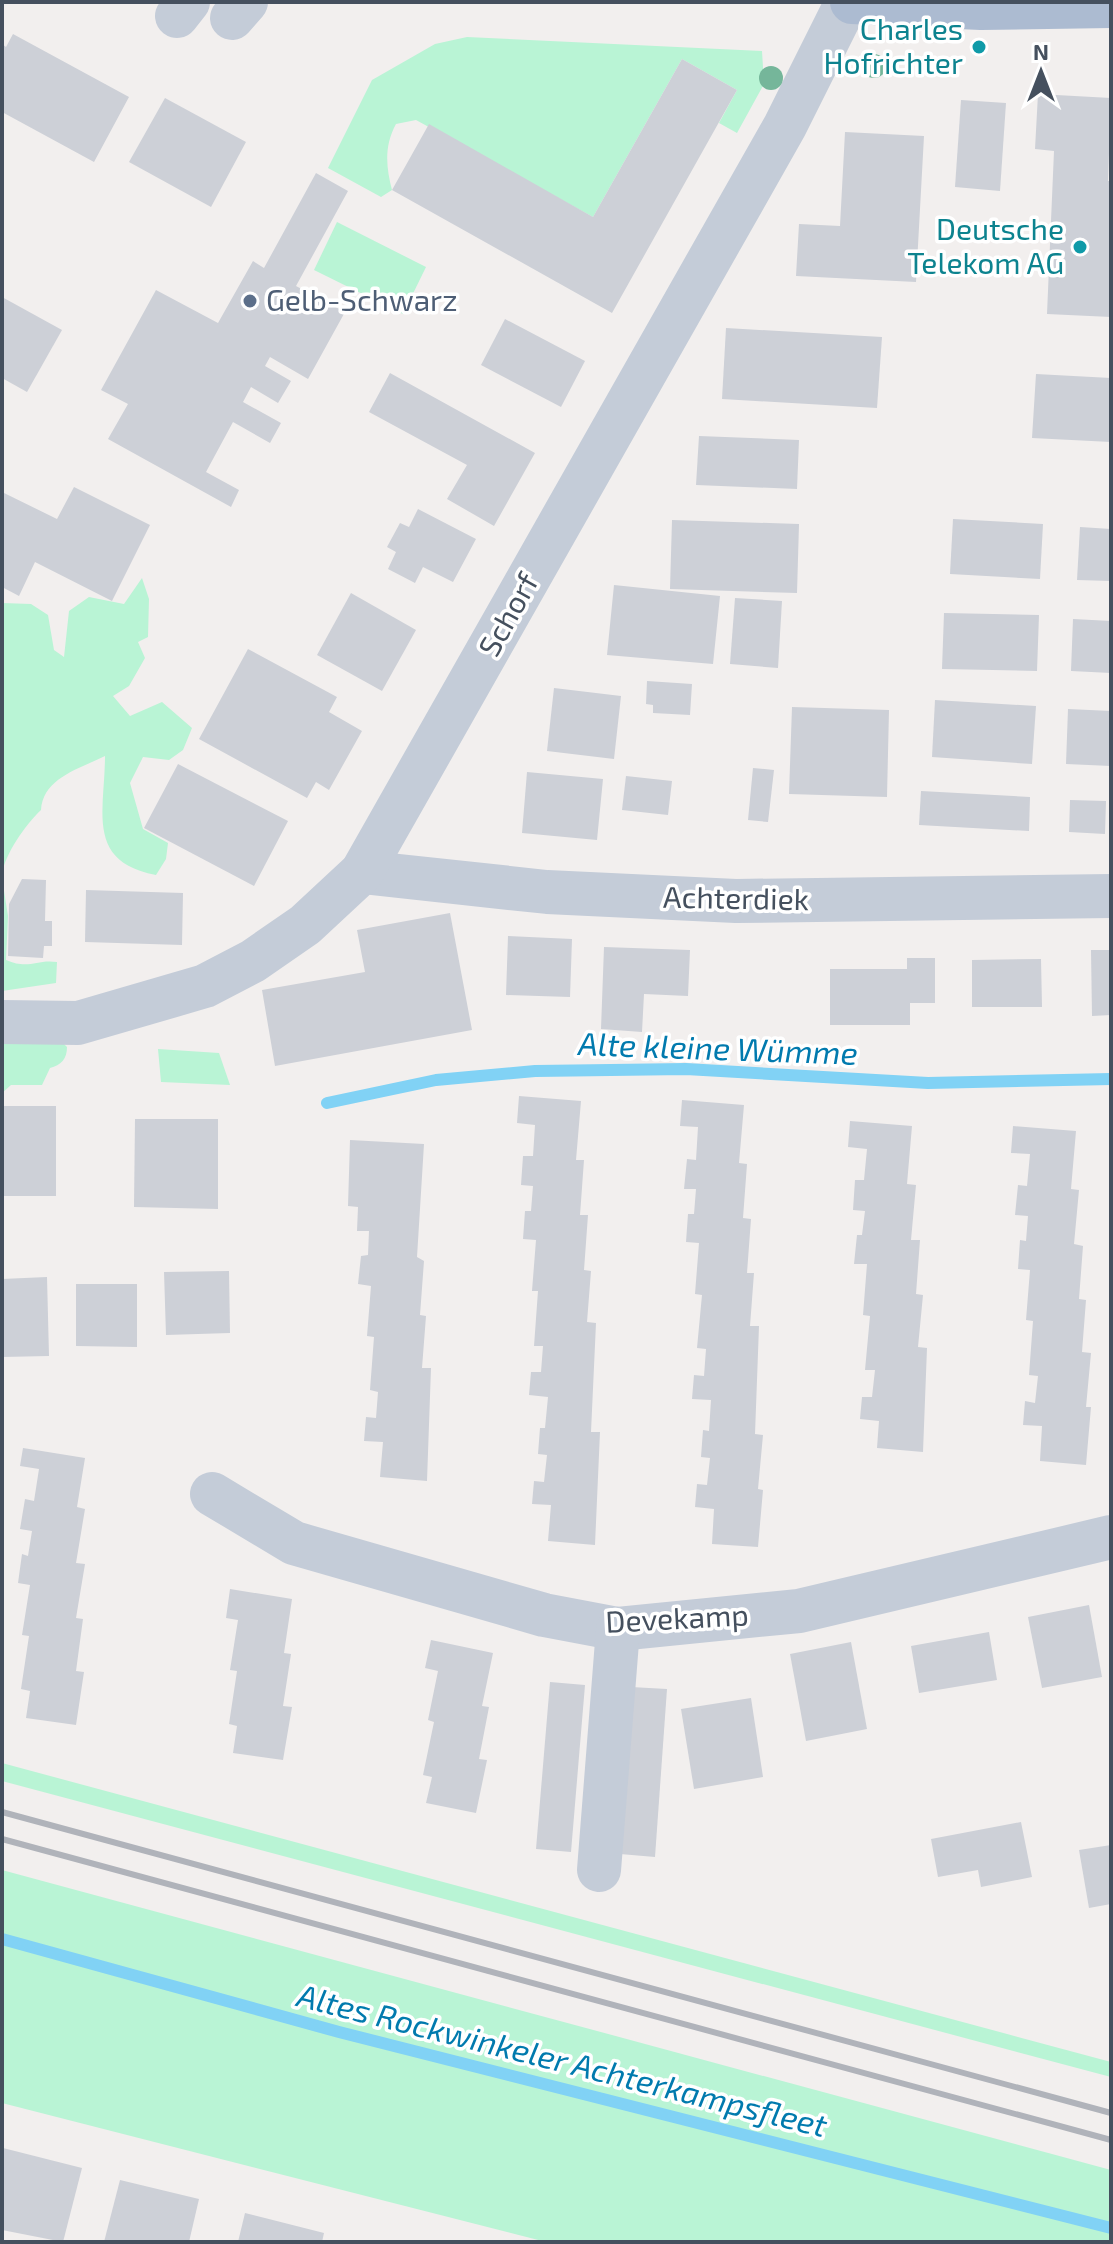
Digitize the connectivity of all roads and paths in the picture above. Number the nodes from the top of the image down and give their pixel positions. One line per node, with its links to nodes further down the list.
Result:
1 (850, 2): 2 (main road); 3 (street, Schorf)
2 (1111, 6)
3 (362, 872): 4 (street, Achterdiek); 5 (street, Schorf)
4 (1111, 896)
5 (2, 1022)
6 (212, 1494): 8 (street, Devekamp)
7 (1111, 1537): 8 (street, Devekamp)
8 (618, 1629): 9 (street)
9 (599, 1870)

